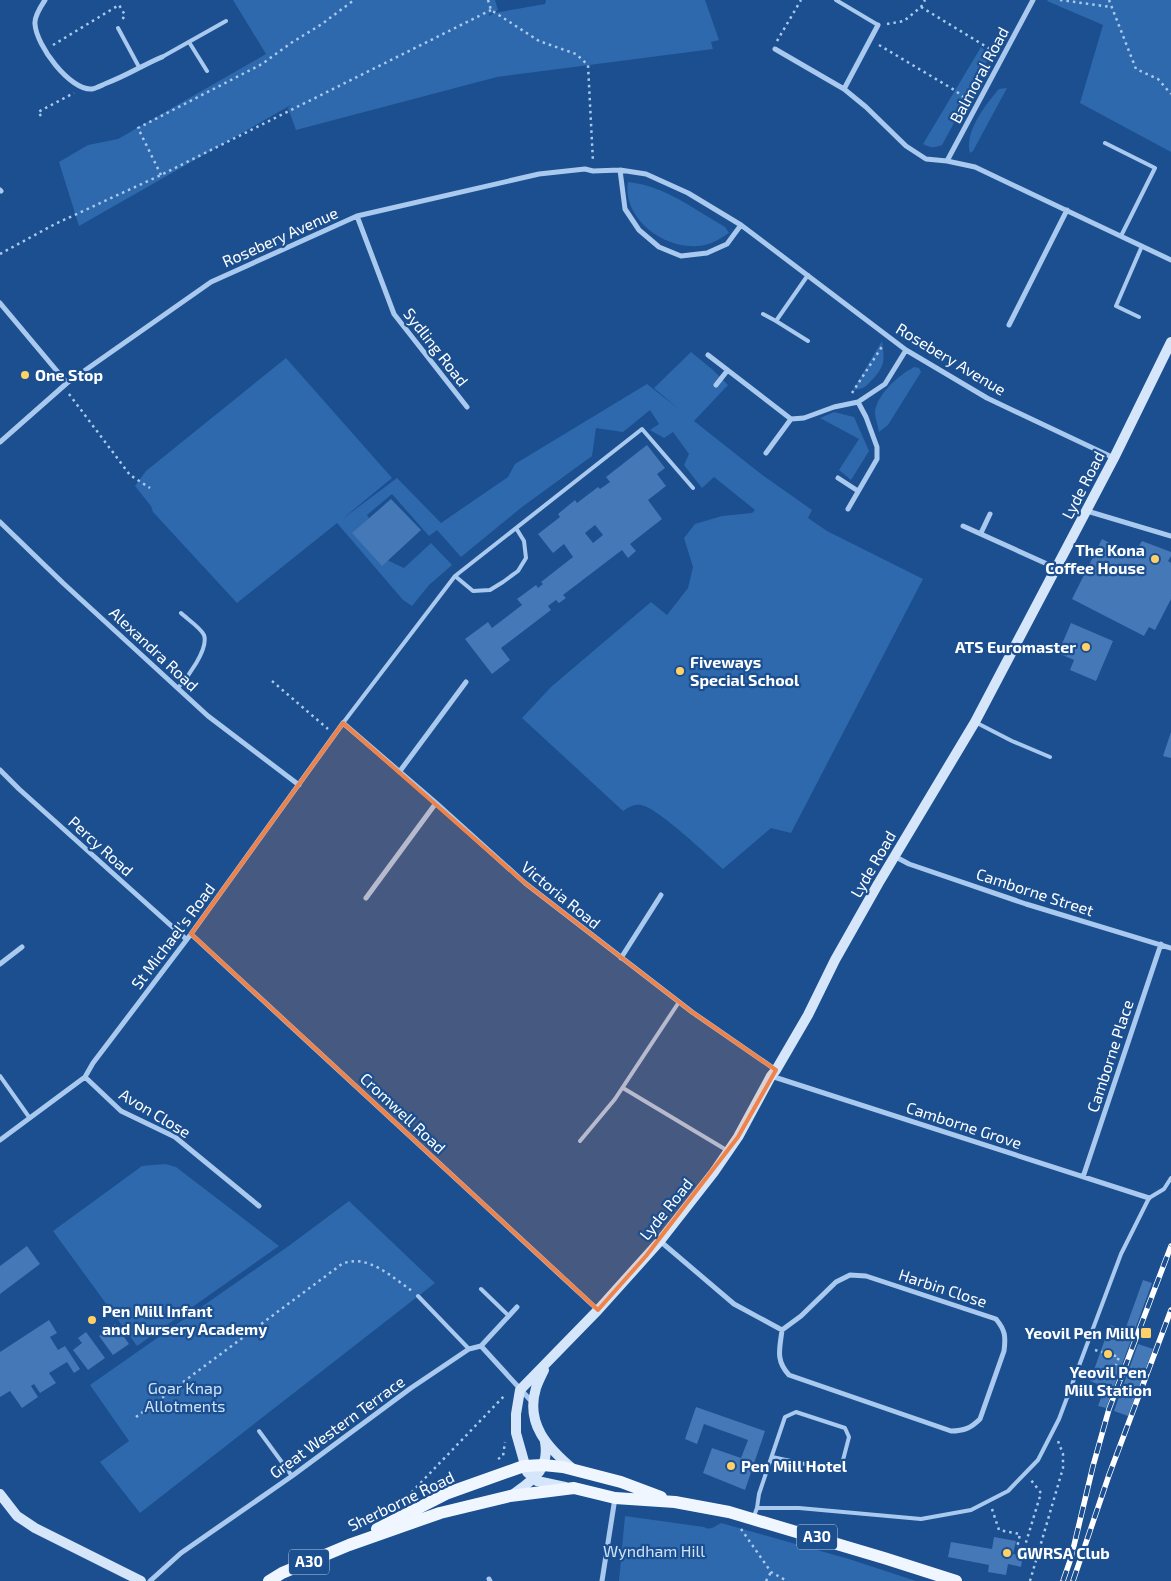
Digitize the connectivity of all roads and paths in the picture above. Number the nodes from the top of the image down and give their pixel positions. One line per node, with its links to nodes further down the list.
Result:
1 (45, 0): 19 (street)
2 (354, 0): 33 (path)
3 (488, 0): 12 (path)
4 (801, 0): 18 (path)
5 (836, 0): 14 (lane)
6 (925, 0): 11 (path)
7 (1034, 0): 21 (street, Balmoral Road)
8 (1060, 0): 10 (path)
9 (1109, 0): 10 (path)
10 (1111, 7): 26 (path)
11 (921, 8): 14 (path); 21 (path)
12 (491, 10): 31 (path); 33 (path)
13 (226, 21): 17 (lane)
14 (878, 25): 16 (street)
15 (118, 28): 19 (path); 22 (lane)
16 (870, 40): 25 (street); 27 (path)
17 (189, 42): 20 (lane); 23 (lane)
18 (775, 49): 25 (street)
19 (45, 50): 24 (street)
20 (162, 56): 22 (street)
21 (1003, 57): 27 (street, Balmoral Road)
22 (139, 67): 24 (street)
23 (207, 71)
24 (84, 88): 28 (path)
25 (844, 89): 30 (street)
26 (1171, 94)
27 (976, 107): 30 (street, Balmoral Road)
28 (41, 116)
29 (1105, 143): 37 (lane)
30 (948, 161): 34 (street)
31 (593, 170): 32 (street, Rosebery Avenue); 35 (street, Rosebery Avenue)
32 (620, 170): 36 (street, Rosebery Avenue); 36 (street)
33 (161, 175): 39 (path)
34 (1067, 210): 37 (street); 46 (street)
35 (357, 216): 53 (street, Rosebery Avenue); 57 (street, Sydling Road)
36 (741, 225): 41 (street, Rosebery Avenue)
37 (1121, 236): 38 (street)
38 (1142, 246): 40 (street); 44 (lane)
39 (0, 254)
40 (1171, 260)
41 (808, 276): 45 (lane); 47 (street, Rosebery Avenue)
42 (0, 302): 53 (street)
43 (764, 314): 45 (lane)
44 (1139, 318)
45 (776, 321): 48 (lane)
46 (1009, 325)
47 (888, 337): 50 (street, Rosebery Avenue); 56 (path)
48 (808, 341)
49 (1171, 342): 61 (street, Lyde Road)
50 (906, 350): 55 (street); 61 (street, Rosebery Avenue)
51 (708, 355): 52 (street)
52 (727, 371): 54 (street); 58 (street)
53 (65, 385): 59 (street, Rosebery Avenue); 63 (path)
54 (716, 385)
55 (858, 402): 56 (street); 65 (street)
56 (846, 403): 58 (street)
57 (467, 407)
58 (791, 419): 60 (street)
59 (0, 442)
60 (766, 453)
61 (1114, 458): 67 (street, Lyde Road)
62 (838, 478): 65 (street)
63 (150, 488)
64 (693, 488): 71 (lane)
65 (858, 491): 66 (street)
66 (848, 509)
67 (1087, 511): 73 (street); 74 (street, Lyde Road)
68 (990, 514): 72 (street)
69 (0, 522): 79 (street, Alexandra Road)
70 (963, 526): 72 (street)
71 (516, 528): 75 (lane); 75 (lane)
72 (981, 533): 74 (street)
73 (1171, 536)
74 (1057, 568): 80 (street, Lyde Road)
75 (455, 576): 81 (lane)
76 (180, 613): 79 (lane)
77 (272, 680): 82 (path)
78 (466, 682): 85 (street)
79 (178, 688): 86 (street, Alexandra Road)
80 (975, 722): 83 (lane); 88 (street, Lyde Road)
81 (343, 723): 82 (street, St Michael's Road); 85 (street, Victoria Road)
82 (334, 735): 86 (street, St Michael's Road)
83 (1050, 757)
84 (0, 770): 92 (street, Percy Road)
85 (400, 771): 87 (street, Victoria Road)
86 (299, 785): 91 (street, St Michael's Road)
87 (436, 803): 90 (street); 96 (street, Victoria Road)
88 (894, 856): 93 (street, Camborne Street); 99 (street, Lyde Road)
89 (661, 896): 96 (street)
90 (366, 898)
91 (191, 934): 92 (street, St Michael's Road); 115 (street, Cromwell Road)
92 (186, 939): 101 (street, St Michael's Road)
93 (1161, 944): 95 (street, Camborne Street); 107 (street, Camborne Place)
94 (22, 947): 97 (street)
95 (1171, 948)
96 (621, 958): 98 (street, Victoria Road)
97 (0, 964)
98 (678, 1002): 99 (street, Victoria Road); 102 (lane)
99 (774, 1073): 106 (street, Lyde Road); 107 (street, Camborne Grove)
100 (0, 1076): 103 (lane)
101 (85, 1078): 103 (street, St Michael's Road); 110 (street, Avon Close)
102 (622, 1088): 105 (lane); 106 (lane)
103 (29, 1118): 104 (street, St Michael's Road)
104 (0, 1140)
105 (580, 1140)
106 (728, 1151): 111 (street, Lyde Road)
107 (1083, 1177): 109 (street, Camborne Grove)
108 (1171, 1178): 109 (lane)
109 (1149, 1198): 119 (lane)
110 (259, 1206)
111 (660, 1241): 115 (street, Lyde Road); 117 (street)
112 (482, 1289): 116 (lane)
113 (418, 1296): 120 (lane); 127 (path)
114 (517, 1307): 116 (street)
115 (598, 1310): 121 (street, Lyde Road)
116 (509, 1316): 118 (street)
117 (782, 1330): 117 (street, Harbin Close)
118 (481, 1346): 120 (street, Great Western Terrace); 123 (street)
119 (1086, 1347): 122 (path); 129 (lane)
120 (469, 1349): 138 (street, Great Western Terrace)
121 (546, 1364): 123 (street, Lyde Road); 126 (street, Lyde Road)
122 (1116, 1365)
123 (517, 1387): 124 (path); 126 (street); 135 (street)
124 (507, 1393): 125 (path); 142 (path)
125 (506, 1402)
126 (534, 1404): 131 (street, Lyde Road)
127 (136, 1417)
128 (259, 1430): 138 (lane)
129 (1051, 1434): 137 (lane); 158 (path)
130 (505, 1437): 133 (path)
131 (545, 1442): 134 (street, Lyde Road); 136 (street, Lyde Road)
132 (772, 1457): 132 (lane); 148 (lane)
133 (492, 1462)
134 (543, 1465): 135 (main road, A30); 136 (main road, A30); 139 (street)
135 (524, 1466): 139 (street); 149 (main road, Sherborne Road / A30)
136 (575, 1470): 146 (main road, A30)
137 (1025, 1473): 145 (lane); 145 (path)
138 (292, 1476): 152 (street, Great Western Terrace)
139 (533, 1479): 140 (street); 143 (street)
140 (574, 1488): 143 (main road, A30); 144 (main road, A30)
141 (0, 1494): 151 (street)
142 (413, 1496)
143 (510, 1496): 149 (main road, Sherborne Road / A30)
144 (615, 1498): 146 (main road, A30); 154 (street)
145 (989, 1501): 148 (lane)
146 (675, 1502): 147 (main road, A30)
147 (728, 1512): 148 (main road, A30); 150 (path)
148 (755, 1513): 157 (main road, A30)
149 (349, 1544): 153 (main road, Sherborne Road / A30)
150 (770, 1572): 155 (path); 156 (path)
151 (141, 1581)
152 (150, 1581)
153 (269, 1581)
154 (602, 1581)
155 (766, 1581)
156 (787, 1581)
157 (956, 1581)
158 (1030, 1581)

